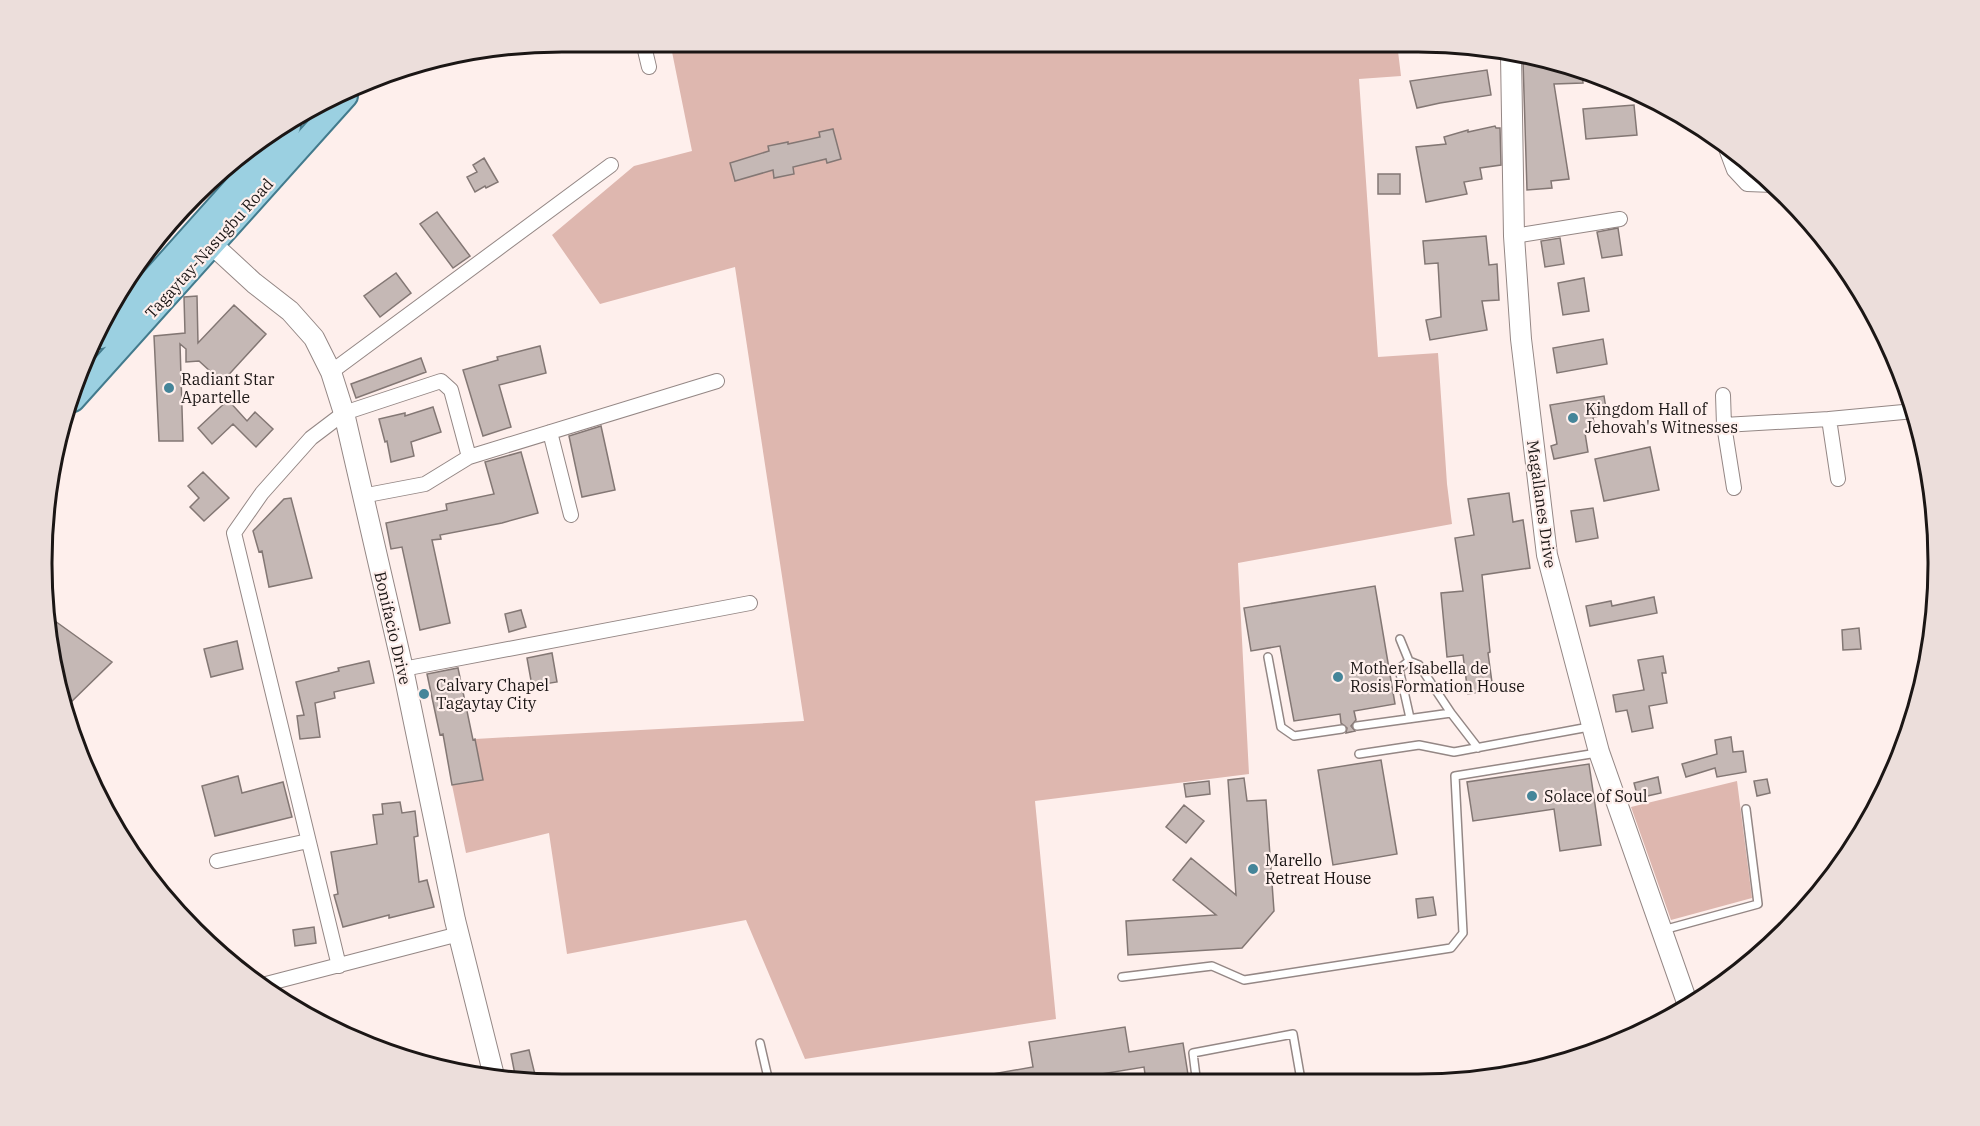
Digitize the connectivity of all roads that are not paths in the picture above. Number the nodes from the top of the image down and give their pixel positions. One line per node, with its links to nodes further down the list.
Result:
1 (645, 52): 3 (street)
2 (1511, 61): 10 (street, Magallanes Drive)
3 (649, 68)
4 (337, 105): 11 (main road, Tagaytay-Nasugbu Road)
5 (281, 138): 11 (main road, Tagaytay-Nasugbu Road)
6 (1730, 160): 8 (street)
7 (610, 165): 13 (street)
8 (1760, 184)
9 (1620, 219): 10 (street)
10 (1514, 236): 35 (street, Magallanes Drive)
11 (205, 238): 12 (main road, Tagaytay-Nasugbu Road); 13 (street, Bonifacio Drive); 15 (main road, Tagaytay-Nasugbu Road)
12 (109, 329)
13 (331, 372): 18 (street, Bonifacio Drive)
14 (717, 381): 21 (street)
15 (85, 386)
16 (1724, 395): 20 (street)
17 (1904, 412): 19 (street)
18 (344, 413): 22 (street); 25 (street, Bonifacio Drive); 41 (street)
19 (1829, 419): 20 (street); 23 (street)
20 (1724, 425): 24 (street)
21 (550, 432): 22 (street); 26 (street)
22 (469, 457): 25 (street)
23 (1838, 479)
24 (1734, 488)
25 (362, 496): 31 (street, Bonifacio Drive)
26 (571, 515)
27 (750, 603): 31 (street)
28 (1400, 639): 30 (lane)
29 (1268, 657): 36 (lane)
30 (1409, 661): 32 (lane); 33 (lane)
31 (403, 669): 44 (street, Bonifacio Drive)
32 (1451, 713): 33 (lane); 37 (lane)
33 (1410, 718): 34 (lane)
34 (1357, 726)
35 (1592, 727): 37 (lane); 38 (street, Magallanes Drive)
36 (1342, 729)
37 (1478, 748): 39 (lane)
38 (1599, 752): 43 (street, Magallanes Drive); 46 (lane)
39 (1359, 754)
40 (1746, 809): 43 (lane)
41 (308, 841): 42 (street); 45 (street)
42 (217, 861)
43 (1663, 930): 48 (street, Magallanes Drive)
44 (459, 934): 45 (street); 50 (street, Bonifacio Drive)
45 (339, 966): 47 (street)
46 (1122, 977)
47 (272, 982)
48 (1685, 997)
49 (760, 1042): 51 (lane)
50 (492, 1068)
51 (768, 1074)
52 (1196, 1074): 53 (lane)
53 (1300, 1074)

